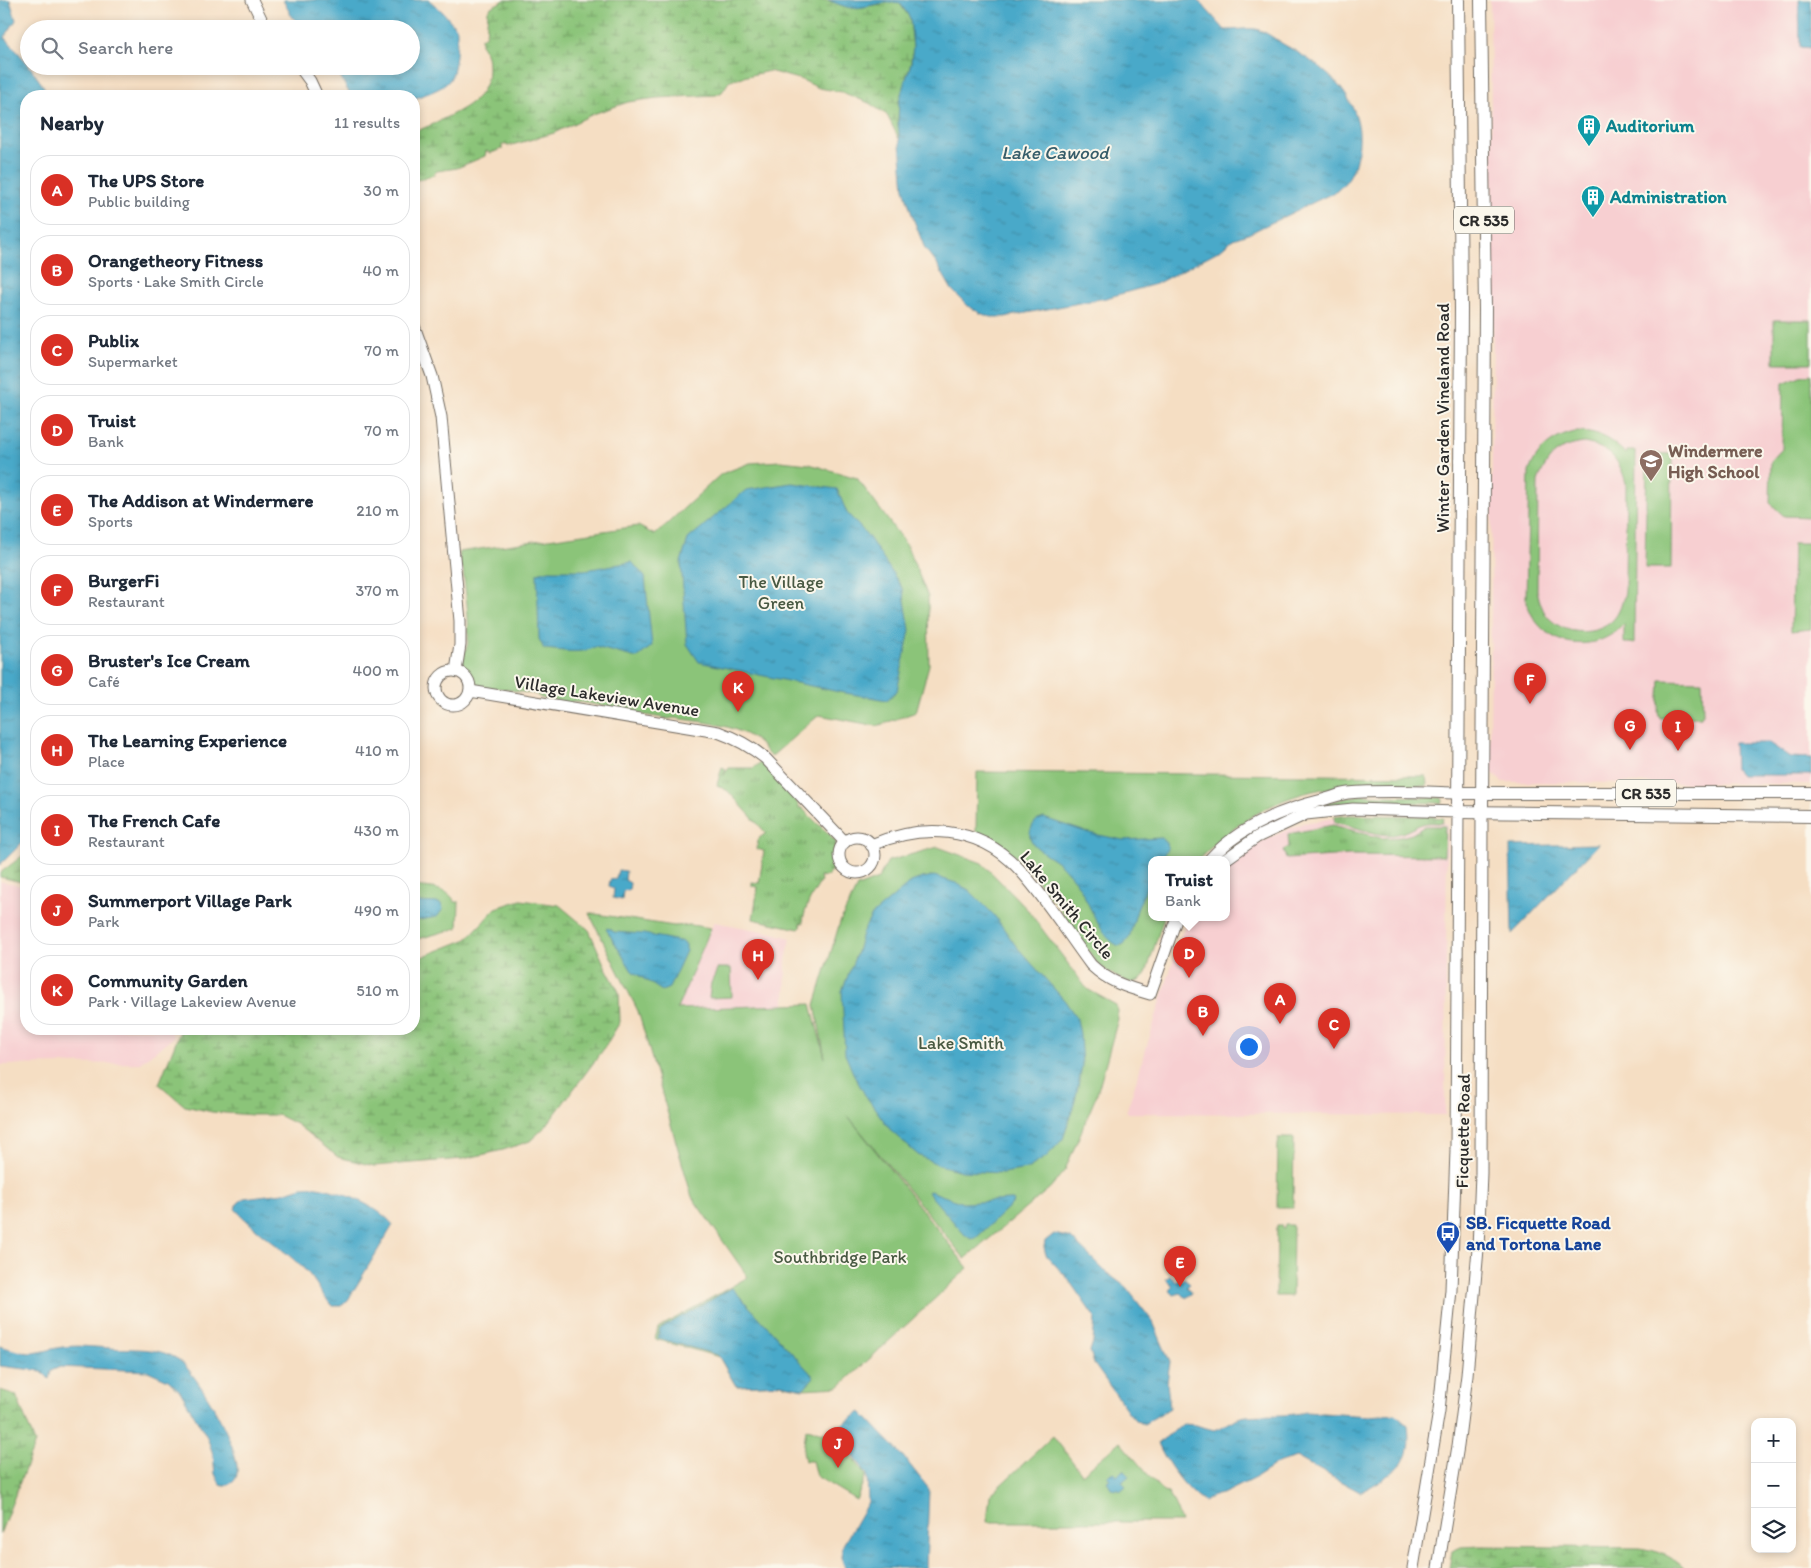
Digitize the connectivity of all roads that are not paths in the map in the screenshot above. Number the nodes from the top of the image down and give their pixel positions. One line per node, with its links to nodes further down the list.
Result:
1 (252, 0): 4 (street)
2 (1458, 0): 10 (main road, Winter Garden Vineland Road / CR 535)
3 (1481, 0): 11 (main road, CR 535)
4 (262, 20)
5 (304, 75): 6 (street)
6 (313, 90)
7 (420, 343): 8 (street)
8 (456, 671): 9 (street); 9 (street)
9 (470, 691): 16 (street, Village Lakeview Avenue)
10 (1458, 793): 11 (main road); 13 (main road, Winter Garden Vineland Road / CR 535); 18 (street)
11 (1482, 793): 12 (main road, CR 535); 14 (main road)
12 (1811, 793)
13 (1458, 812): 14 (main road, CR 535); 19 (street); 21 (street, Ficquette Road)
14 (1482, 812): 15 (main road, CR 535); 22 (street, Ficquette Road)
15 (1811, 816)
16 (845, 842): 17 (street); 17 (street)
17 (871, 845): 20 (street, Lake Smith Circle)
18 (1213, 856)
19 (1230, 856)
20 (1176, 921)
21 (1413, 1568)
22 (1438, 1568)

